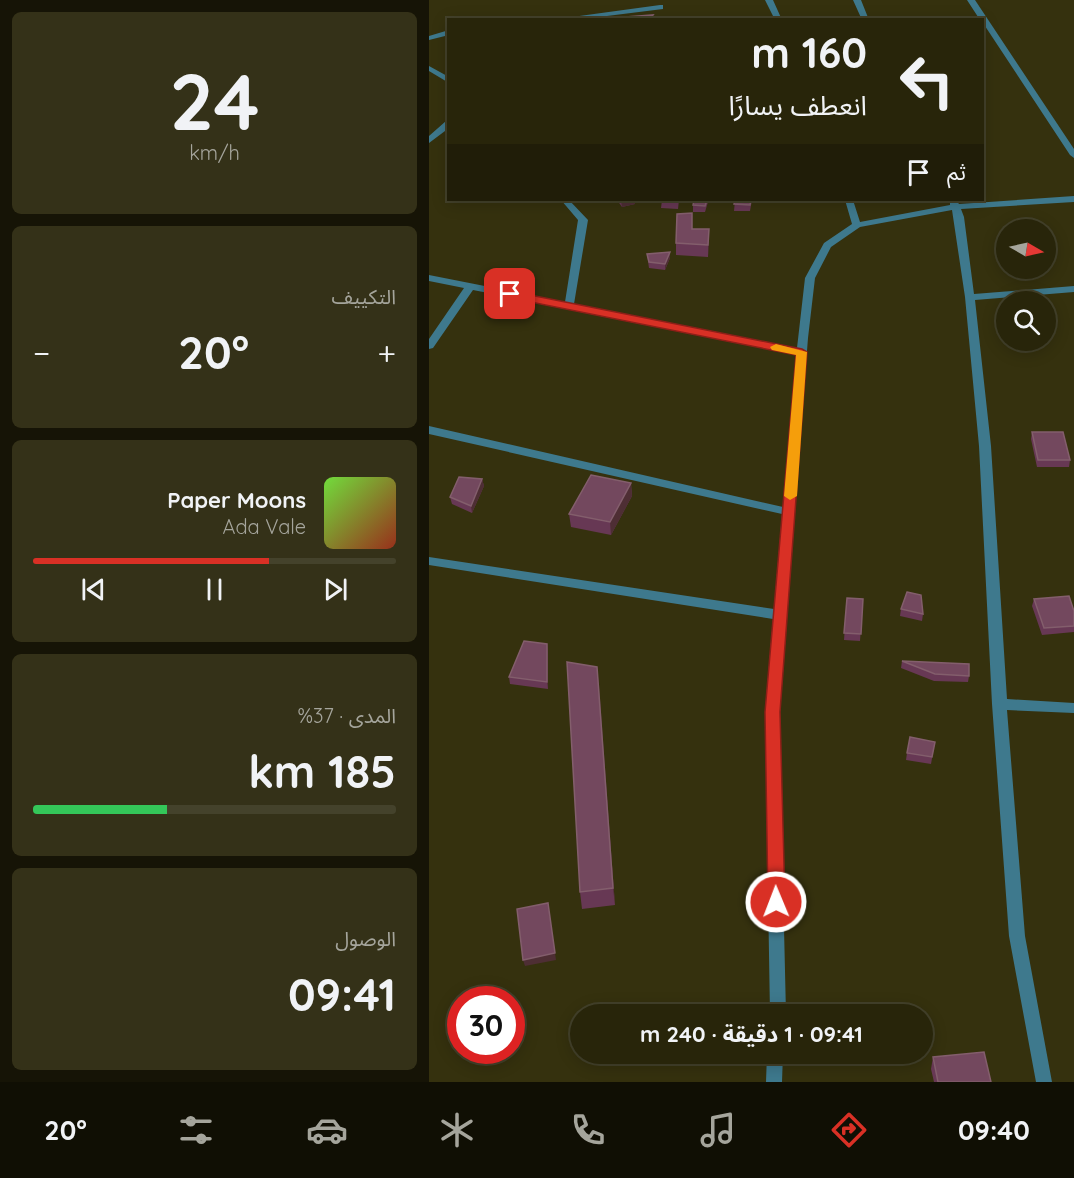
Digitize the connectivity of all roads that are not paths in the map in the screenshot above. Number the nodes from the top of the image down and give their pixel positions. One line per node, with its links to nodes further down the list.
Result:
1 (769, 0): 6 (street)
2 (857, 0): 7 (street)
3 (971, 0): 8 (street)
4 (660, 7): 5 (street)
5 (569, 18)
6 (778, 18)
7 (866, 18)
8 (983, 18)
9 (984, 19): 16 (street)
10 (447, 33): 11 (street)
11 (429, 38)
12 (429, 68): 13 (street)
13 (447, 80)
14 (447, 125): 15 (street)
15 (429, 140)
16 (1074, 154)
17 (1074, 199): 20 (street)
18 (566, 201): 26 (street)
19 (849, 201): 21 (street)
20 (954, 203): 21 (street); 25 (street)
21 (857, 225): 28 (street)
22 (429, 278): 23 (street)
23 (470, 287): 26 (street); 27 (street)
24 (1074, 289): 25 (street)
25 (970, 297): 33 (street)
26 (569, 306): 28 (street)
27 (429, 346)
28 (802, 352): 30 (street)
29 (429, 430): 30 (street)
30 (789, 512): 32 (street)
31 (429, 561): 32 (street)
32 (780, 615): 35 (street)
33 (999, 704): 34 (street); 38 (street)
34 (1074, 708)
35 (778, 1004)
36 (775, 1064): 37 (street)
37 (774, 1082)
38 (1044, 1082)

